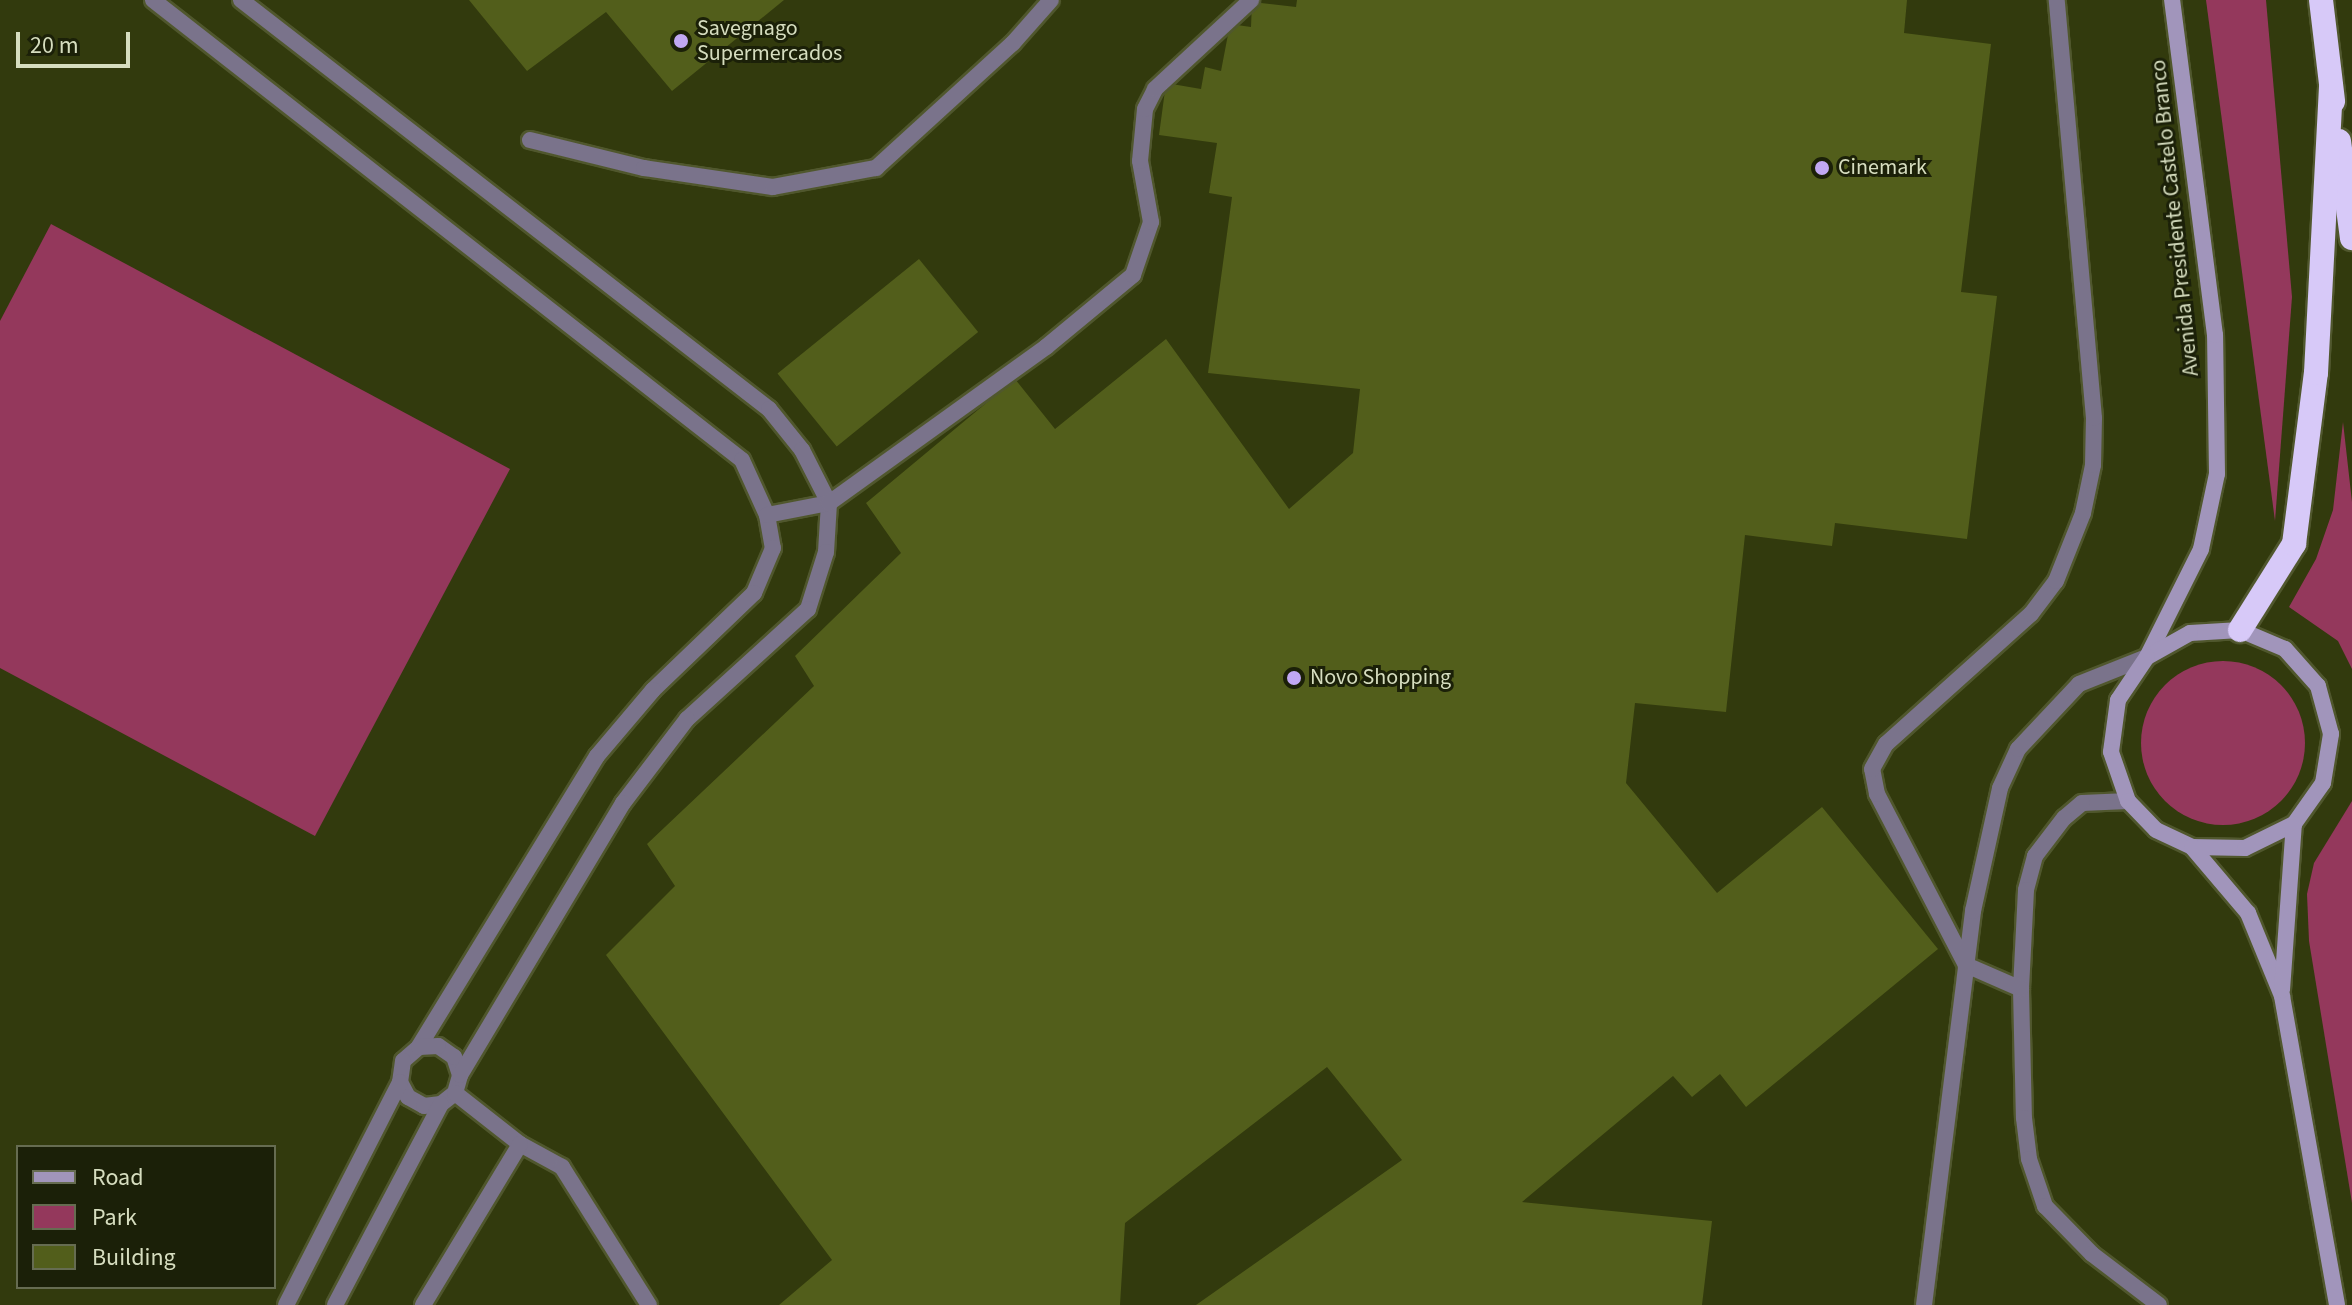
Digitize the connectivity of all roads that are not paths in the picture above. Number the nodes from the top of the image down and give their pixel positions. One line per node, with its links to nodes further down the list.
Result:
1 (153, 0): 12 (lane)
2 (241, 0): 11 (lane)
3 (1051, 0): 9 (lane)
4 (1251, 0): 11 (lane)
5 (2057, 0): 18 (lane)
6 (2172, 0): 14 (main road, Avenida Presidente Castelo Branco)
7 (2321, 0): 8 (highway)
8 (2331, 86): 10 (highway); 13 (highway)
9 (530, 140)
10 (2352, 238)
11 (829, 503): 12 (lane); 22 (lane)
12 (767, 515): 21 (lane)
13 (2240, 630): 14 (main road); 16 (main road)
14 (2147, 657): 15 (main road); 18 (lane)
15 (2128, 801): 17 (main road); 19 (lane)
16 (2294, 824): 17 (main road); 20 (main road)
17 (2192, 847): 20 (main road)
18 (1966, 965): 19 (lane); 31 (lane)
19 (2021, 989): 32 (lane)
20 (2282, 996): 33 (main road)
21 (419, 1047): 22 (lane); 23 (lane)
22 (460, 1075): 24 (lane)
23 (400, 1082): 25 (lane); 27 (lane)
24 (455, 1093): 25 (lane); 26 (lane)
25 (441, 1104): 28 (lane)
26 (520, 1144): 29 (lane); 30 (lane)
27 (286, 1305)
28 (335, 1305)
29 (423, 1305)
30 (649, 1305)
31 (1924, 1305)
32 (2159, 1305)
33 (2337, 1305)

